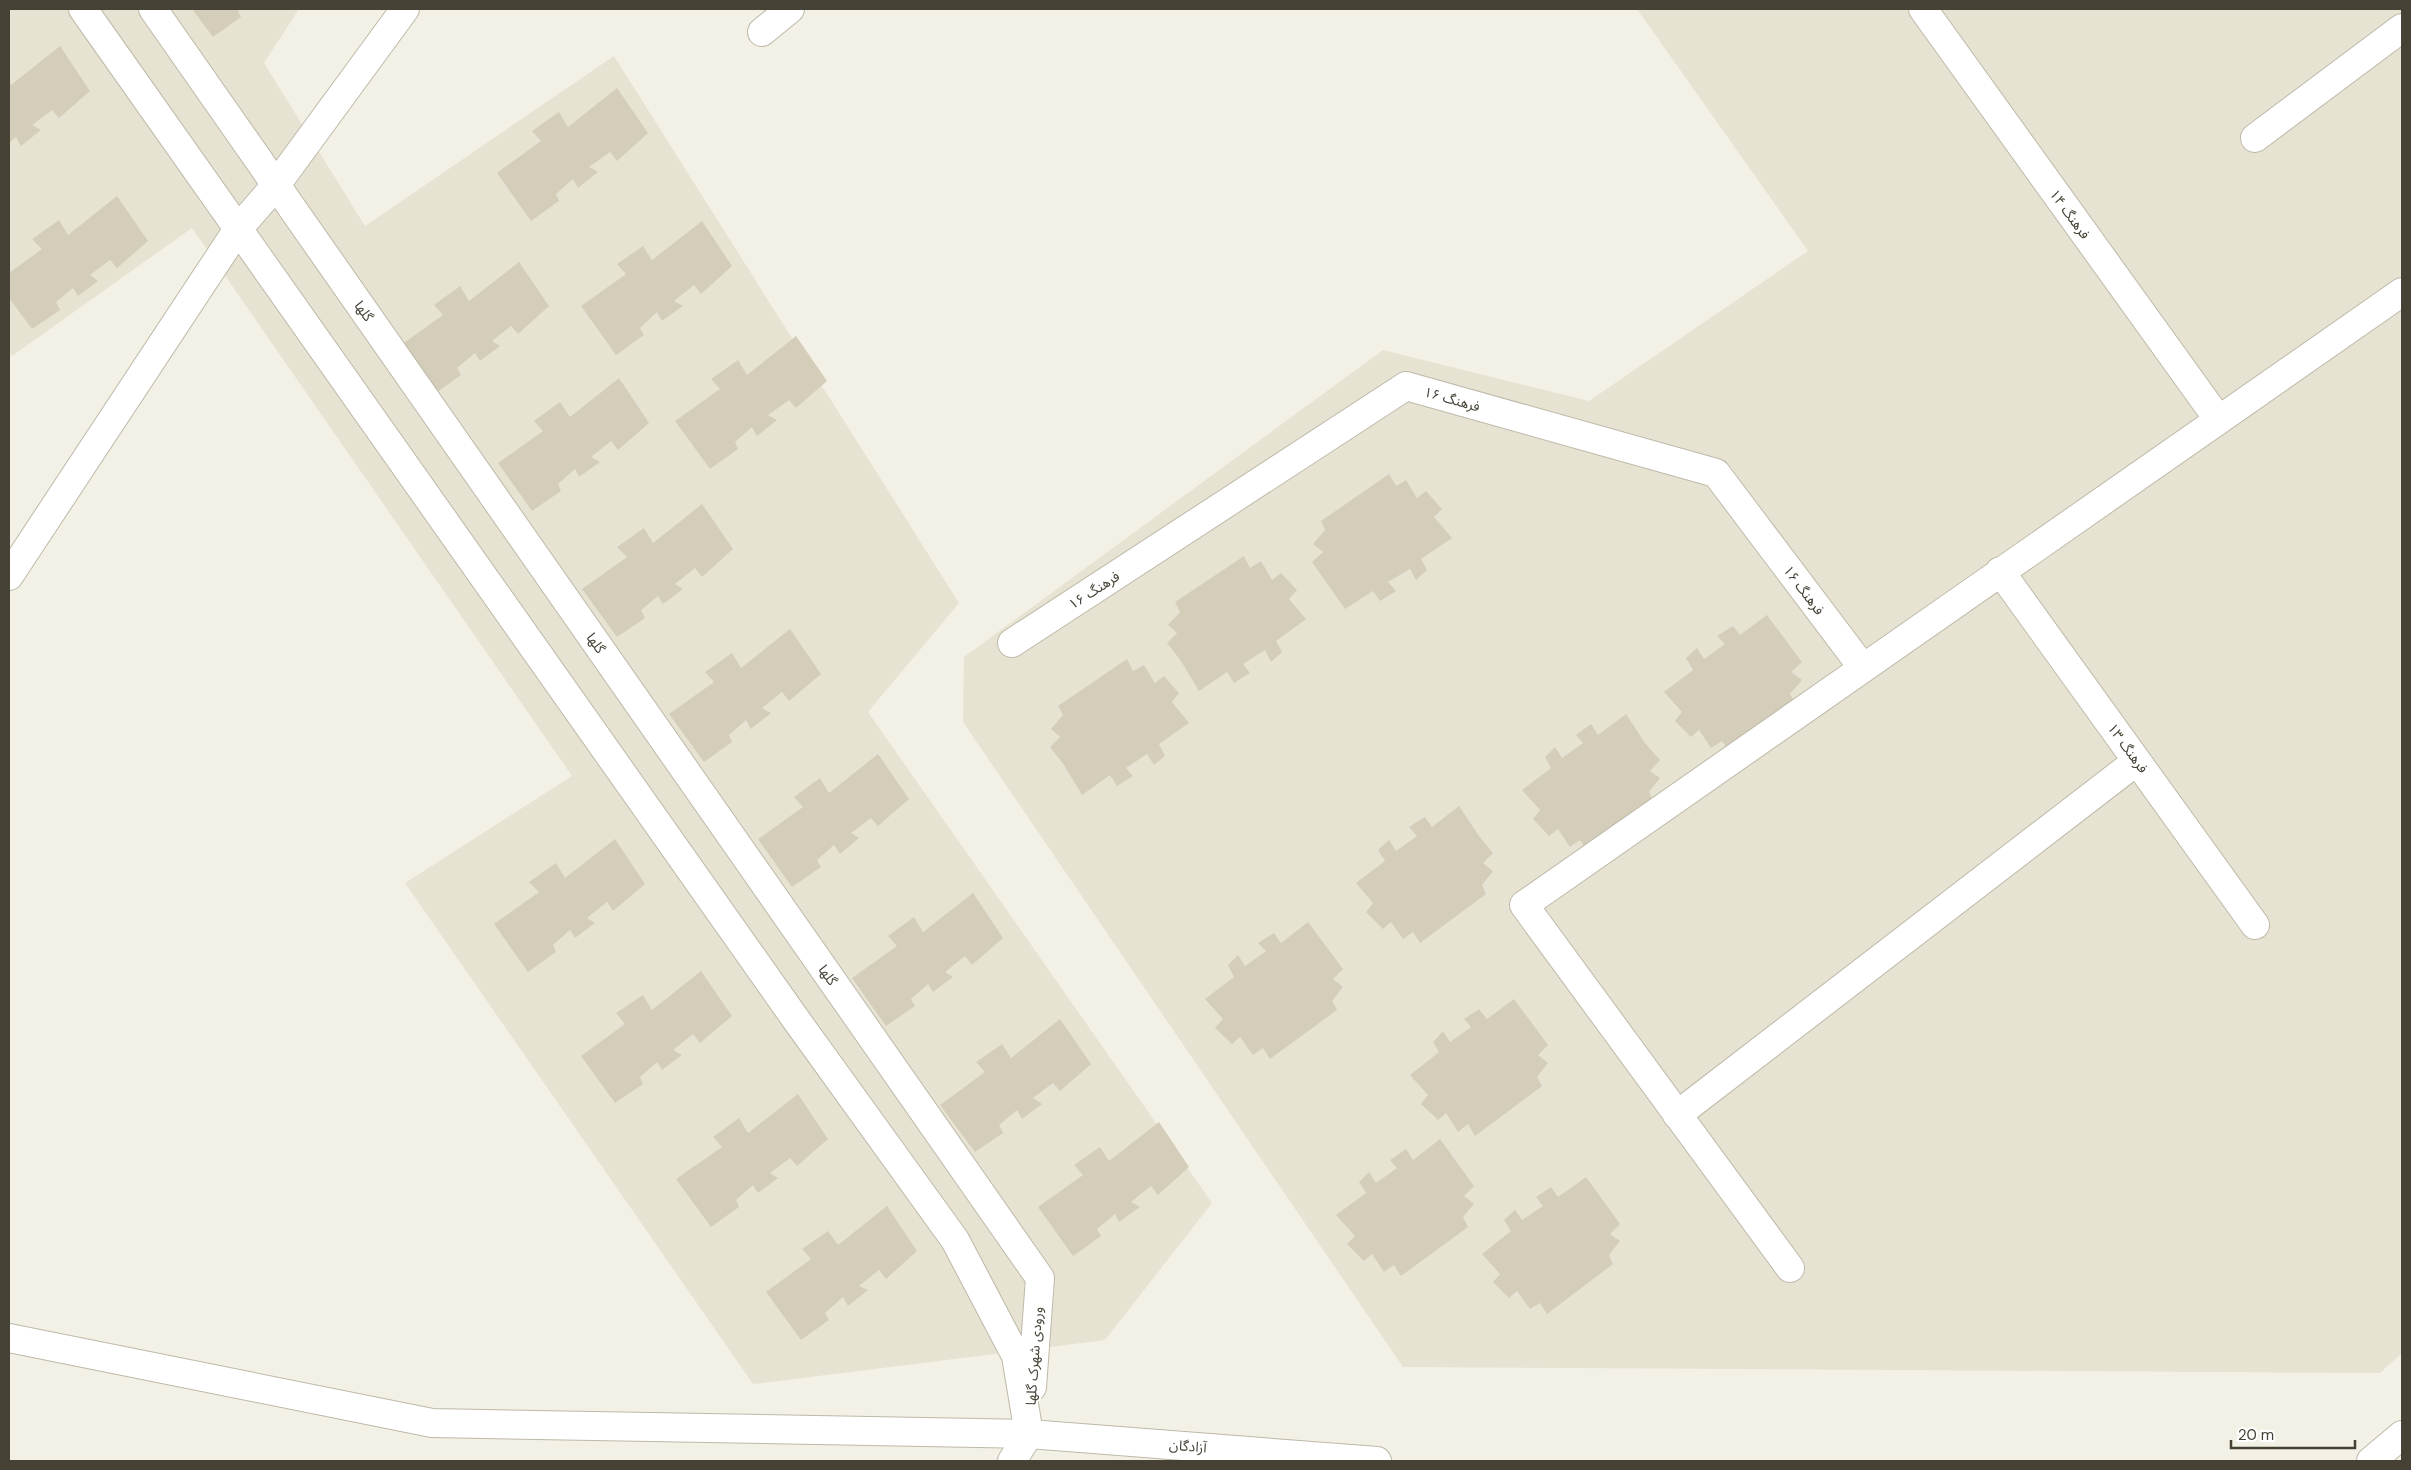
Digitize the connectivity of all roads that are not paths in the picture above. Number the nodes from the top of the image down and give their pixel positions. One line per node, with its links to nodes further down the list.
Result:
1 (83, 9): 10 (street)
2 (153, 9): 9 (street, گلها)
3 (405, 9): 9 (street)
4 (790, 9): 7 (street)
5 (1923, 9): 12 (street, فرهنگ ۱۴)
6 (2402, 28): 8 (street)
7 (762, 32)
8 (2256, 138)
9 (276, 185): 10 (street); 21 (street, گلها)
10 (238, 229): 14 (street); 23 (street)
11 (2402, 292): 12 (street)
12 (2218, 419): 13 (street)
13 (2000, 571): 16 (street); 17 (street, فرهنگ ۱۳)
14 (9, 576)
15 (1012, 643): 16 (street, فرهنگ ۱۶)
16 (1863, 668): 19 (street)
17 (2137, 761): 18 (street, فرهنگ ۱۳); 19 (street)
18 (2256, 925)
19 (1677, 1115): 20 (street)
20 (1790, 1268)
21 (1040, 1278): 23 (street, ورودی شهرک گلها)
22 (9, 1338): 23 (street, آزادگان)
23 (1029, 1434): 25 (street); 26 (street, آزادگان)
24 (2402, 1435): 27 (street)
25 (1012, 1461)
26 (1378, 1461)
27 (2371, 1461)

